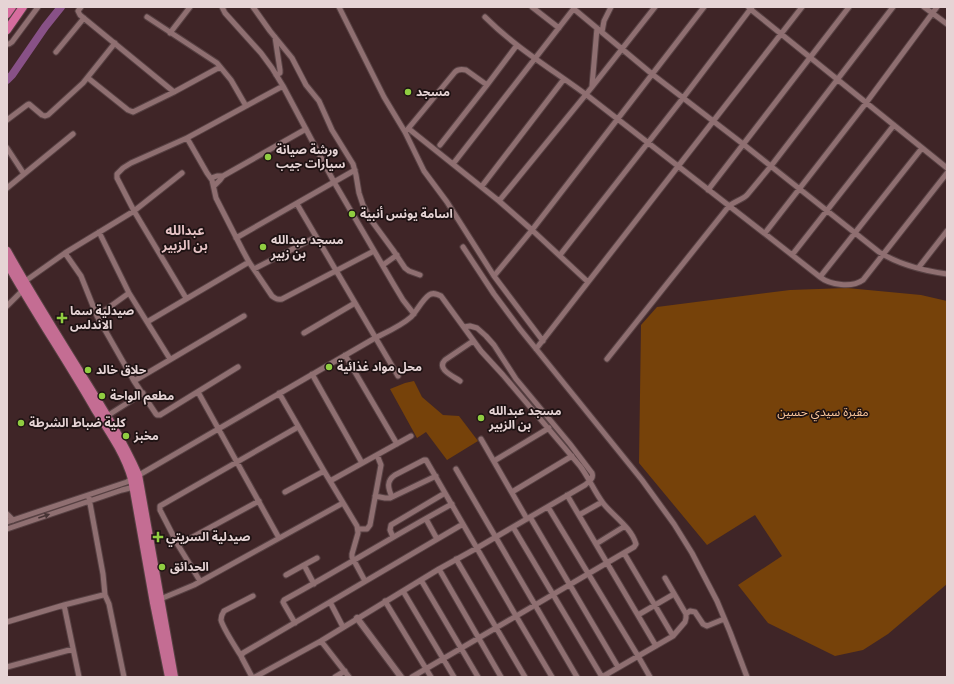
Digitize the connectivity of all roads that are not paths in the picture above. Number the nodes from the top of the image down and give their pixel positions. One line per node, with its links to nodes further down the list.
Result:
1 (12, 7): 21 (highway)
2 (23, 7): 28 (highway)
3 (38, 7): 34 (street)
4 (81, 7): 24 (street)
5 (190, 7): 30 (street)
6 (222, 7): 42 (street)
7 (253, 7): 32 (street)
8 (339, 7): 59 (street)
9 (532, 7): 26 (street)
10 (610, 7): 29 (street)
11 (655, 7): 36 (street)
12 (704, 7): 41 (street)
13 (802, 7): 31 (street)
14 (849, 7): 39 (street)
15 (893, 7): 45 (street)
16 (924, 7): 20 (street)
17 (937, 7): 20 (street)
18 (575, 8): 26 (street); 27 (street)
19 (750, 8): 31 (street); 51 (street)
20 (932, 13): 25 (street); 52 (street)
21 (7, 14)
22 (146, 17): 30 (street)
23 (484, 17): 35 (street)
24 (84, 18): 33 (street); 37 (street)
25 (947, 24)
26 (559, 28): 38 (street)
27 (597, 28): 29 (street); 48 (street)
28 (7, 30)
29 (602, 32): 36 (street)
30 (170, 33): 40 (street)
31 (781, 34): 39 (street); 56 (street)
32 (275, 37): 42 (street); 71 (street)
33 (115, 43): 43 (street); 49 (street)
34 (7, 44)
35 (517, 45): 38 (street); 46 (street)
36 (622, 49): 41 (street); 48 (street)
37 (56, 52)
38 (535, 58): 44 (street); 67 (street)
39 (810, 58): 45 (street); 63 (street)
40 (220, 67): 49 (street); 53 (street)
41 (652, 74): 51 (street); 54 (street)
42 (276, 75): 47 (street)
43 (88, 78): 49 (street); 55 (street)
44 (564, 79): 50 (street); 79 (street)
45 (838, 80): 52 (street); 69 (street)
46 (487, 85): 59 (street); 64 (street)
47 (283, 86): 53 (street); 58 (street)
48 (592, 87): 50 (street)
49 (174, 92)
50 (586, 95): 54 (street); 83 (street)
51 (683, 98): 56 (street); 62 (street)
52 (866, 103): 57 (street); 81 (street)
53 (246, 106): 61 (street)
54 (617, 119): 62 (street); 88 (street)
55 (7, 120)
56 (713, 121): 63 (street); 68 (street)
57 (894, 125): 66 (street); 87 (street)
58 (306, 129): 75 (street); 77 (street)
59 (407, 131): 67 (street); 111 (street)
60 (73, 134): 74 (street)
61 (187, 138): 76 (street); 86 (street)
62 (647, 143): 68 (street); 100 (street)
63 (743, 144): 69 (street); 82 (street)
64 (440, 145)
65 (7, 148): 74 (street)
66 (922, 148): 70 (street); 92 (street)
67 (453, 164): 79 (street)
68 (678, 166): 82 (street); 113 (street)
69 (771, 166): 81 (street); 85 (street)
70 (947, 168)
71 (355, 170): 77 (street); 99 (street)
72 (182, 172): 86 (street)
73 (947, 173): 102 (street)
74 (24, 174): 80 (street)
75 (223, 176): 76 (street); 78 (street)
76 (211, 178): 78 (street)
77 (334, 182): 84 (street); 97 (street)
78 (214, 186): 94 (street)
79 (482, 186): 83 (street)
80 (7, 188)
81 (799, 189): 87 (street); 91 (street)
82 (708, 190): 85 (street)
83 (499, 201): 88 (street)
84 (297, 204): 93 (street); 94 (street)
85 (729, 206): 91 (street); 133 (street)
86 (134, 211): 90 (street); 118 (street)
87 (827, 211): 92 (street); 101 (street)
88 (532, 230): 100 (street); 111 (street)
89 (947, 230): 106 (street)
90 (99, 232): 98 (street); 116 (street)
91 (765, 233): 101 (street)
92 (855, 233): 102 (street); 112 (street)
93 (316, 237): 107 (street); 108 (street)
94 (236, 238): 103 (street)
95 (463, 247): 117 (street)
96 (7, 251): 114 (main road)
97 (374, 251): 105 (street); 108 (street)
98 (65, 253): 114 (street); 122 (street)
99 (397, 255): 105 (street); 110 (street)
100 (560, 255): 113 (street)
101 (792, 255): 112 (street)
102 (884, 255): 106 (street); 112 (street)
103 (249, 262): 107 (street); 118 (street)
104 (7, 263): 114 (main road)
105 (383, 265): 121 (street)
106 (919, 267): 109 (street)
107 (254, 270): 108 (street)
108 (336, 271): 119 (street)
109 (947, 274)
110 (420, 275)
111 (494, 276): 115 (street)
112 (820, 277)
113 (588, 282): 128 (street)
114 (23, 286): 120 (street); 142 (main road); 157 (main road)
115 (501, 286): 117 (street); 128 (street)
116 (129, 293): 122 (street); 124 (street)
117 (494, 294): 130 (street)
118 (186, 298): 124 (street)
119 (355, 303): 126 (street); 127 (street)
120 (7, 306)
121 (414, 314): 125 (street); 127 (street)
122 (97, 316): 137 (street)
123 (244, 316): 132 (street)
124 (147, 322): 132 (street)
125 (464, 327): 129 (street); 158 (street)
126 (304, 333)
127 (375, 338): 131 (street); 136 (street)
128 (542, 340): 130 (street)
129 (473, 341): 138 (street); 144 (street)
130 (536, 349): 220 (street)
131 (345, 355): 135 (street); 148 (street)
132 (170, 359): 137 (street)
133 (607, 359)
134 (238, 367): 139 (street)
135 (312, 374): 141 (street); 153 (street)
136 (398, 376)
137 (134, 381): 140 (street)
138 (460, 381)
139 (198, 392): 140 (street); 145 (street)
140 (142, 393): 142 (street)
141 (279, 393): 143 (street); 145 (street)
142 (107, 416): 157 (main road)
143 (298, 427): 152 (street); 155 (street)
144 (549, 428): 150 (street); 151 (street)
145 (219, 429): 152 (street); 157 (street)
146 (411, 436): 148 (street)
147 (481, 439): 151 (street)
148 (397, 444): 149 (street)
149 (377, 455): 153 (street); 164 (street)
150 (572, 456): 158 (street); 161 (street)
151 (494, 461): 161 (street)
152 (237, 462): 167 (street); 188 (street)
153 (362, 463): 159 (street)
154 (456, 469): 184 (street)
155 (324, 471): 159 (street); 160 (street)
156 (436, 476): 162 (street); 165 (street); 165 (street)
157 (134, 480): 166 (street); 166 (street); 210 (main road); 210 (main road)
158 (590, 480): 163 (street); 168 (street)
159 (330, 481): 169 (street)
160 (285, 492)
161 (512, 492): 175 (street)
162 (445, 493): 170 (street); 183 (street)
163 (567, 495): 171 (street); 173 (street)
164 (375, 496): 165 (street); 182 (street)
165 (392, 497)
166 (89, 498): 176 (street); 181 (street, one-way to 166); 208 (street)
167 (258, 501): 185 (street); 188 (street)
168 (602, 502): 173 (street); 179 (street)
169 (343, 503): 182 (street); 185 (street)
170 (452, 504): 174 (street); 178 (street)
171 (548, 507): 175 (street); 197 (street)
172 (7, 514): 176 (street)
173 (579, 515): 187 (street)
174 (426, 518): 183 (street); 186 (street)
175 (528, 518): 180 (street); 204 (street)
176 (13, 520): 177 (street)
177 (7, 522)
178 (463, 524): 186 (street); 189 (street)
179 (625, 526): 187 (street); 190 (street)
180 (513, 527): 184 (street); 206 (street)
181 (7, 529)
182 (358, 529): 193 (street)
183 (393, 537): 193 (street)
184 (495, 537): 189 (street); 214 (street)
185 (280, 538): 201 (street)
186 (437, 539): 202 (street)
187 (596, 544): 194 (street)
188 (178, 545): 201 (street)
189 (477, 548): 192 (street); 218 (street)
190 (624, 553): 194 (street); 215 (street)
191 (318, 558): 195 (street)
192 (456, 559): 196 (street); 224 (street)
193 (354, 561): 202 (street); 203 (street)
194 (607, 563): 197 (street); 217 (street)
195 (304, 565): 198 (street); 203 (street)
196 (439, 569): 200 (street); 226 (street)
197 (588, 574): 204 (street); 232 (street)
198 (286, 575)
199 (666, 578): 207 (street)
200 (421, 580): 205 (street); 229 (street)
201 (200, 581): 210 (street)
202 (365, 581): 212 (street)
203 (314, 584): 222 (street)
204 (570, 585): 206 (street); 235 (street)
205 (403, 591): 211 (street); 233 (street)
206 (553, 594): 214 (street); 254 (street)
207 (674, 594): 215 (street); 216 (street)
208 (105, 595): 213 (street); 239 (street)
209 (253, 596): 231 (street)
210 (157, 601): 240 (main road); 241 (main road)
211 (386, 601): 219 (street); 236 (street)
212 (330, 602): 222 (street); 223 (street)
213 (64, 605): 221 (street); 230 (street)
214 (534, 605): 218 (street); 253 (street)
215 (655, 605): 217 (street); 225 (street)
216 (686, 614): 220 (street); 225 (street)
217 (638, 615): 228 (street)
218 (516, 616): 224 (street); 252 (street)
219 (357, 618): 223 (street); 245 (street)
220 (724, 619): 256 (street)
221 (7, 622)
222 (295, 623): 231 (street)
223 (343, 627): 227 (street)
224 (496, 628): 226 (street); 251 (street)
225 (673, 636): 228 (street)
226 (479, 638): 229 (street); 250 (street)
227 (321, 641): 237 (street); 242 (street)
228 (656, 646): 232 (street)
229 (461, 648): 233 (street); 249 (street)
230 (73, 649): 234 (street); 238 (street)
231 (241, 656): 242 (street)
232 (638, 656): 235 (street); 255 (street)
233 (443, 659): 236 (street); 248 (street)
234 (7, 667)
235 (618, 667): 254 (street)
236 (426, 669): 246 (street); 247 (street)
237 (345, 671): 243 (street); 244 (street)
238 (79, 677)
239 (124, 677)
240 (168, 677)
241 (174, 677)
242 (254, 677)
243 (335, 677)
244 (349, 677)
245 (401, 677)
246 (412, 677)
247 (431, 677)
248 (454, 677)
249 (478, 677)
250 (501, 677)
251 (525, 677)
252 (552, 677)
253 (577, 677)
254 (602, 677)
255 (650, 677)
256 (747, 677)

